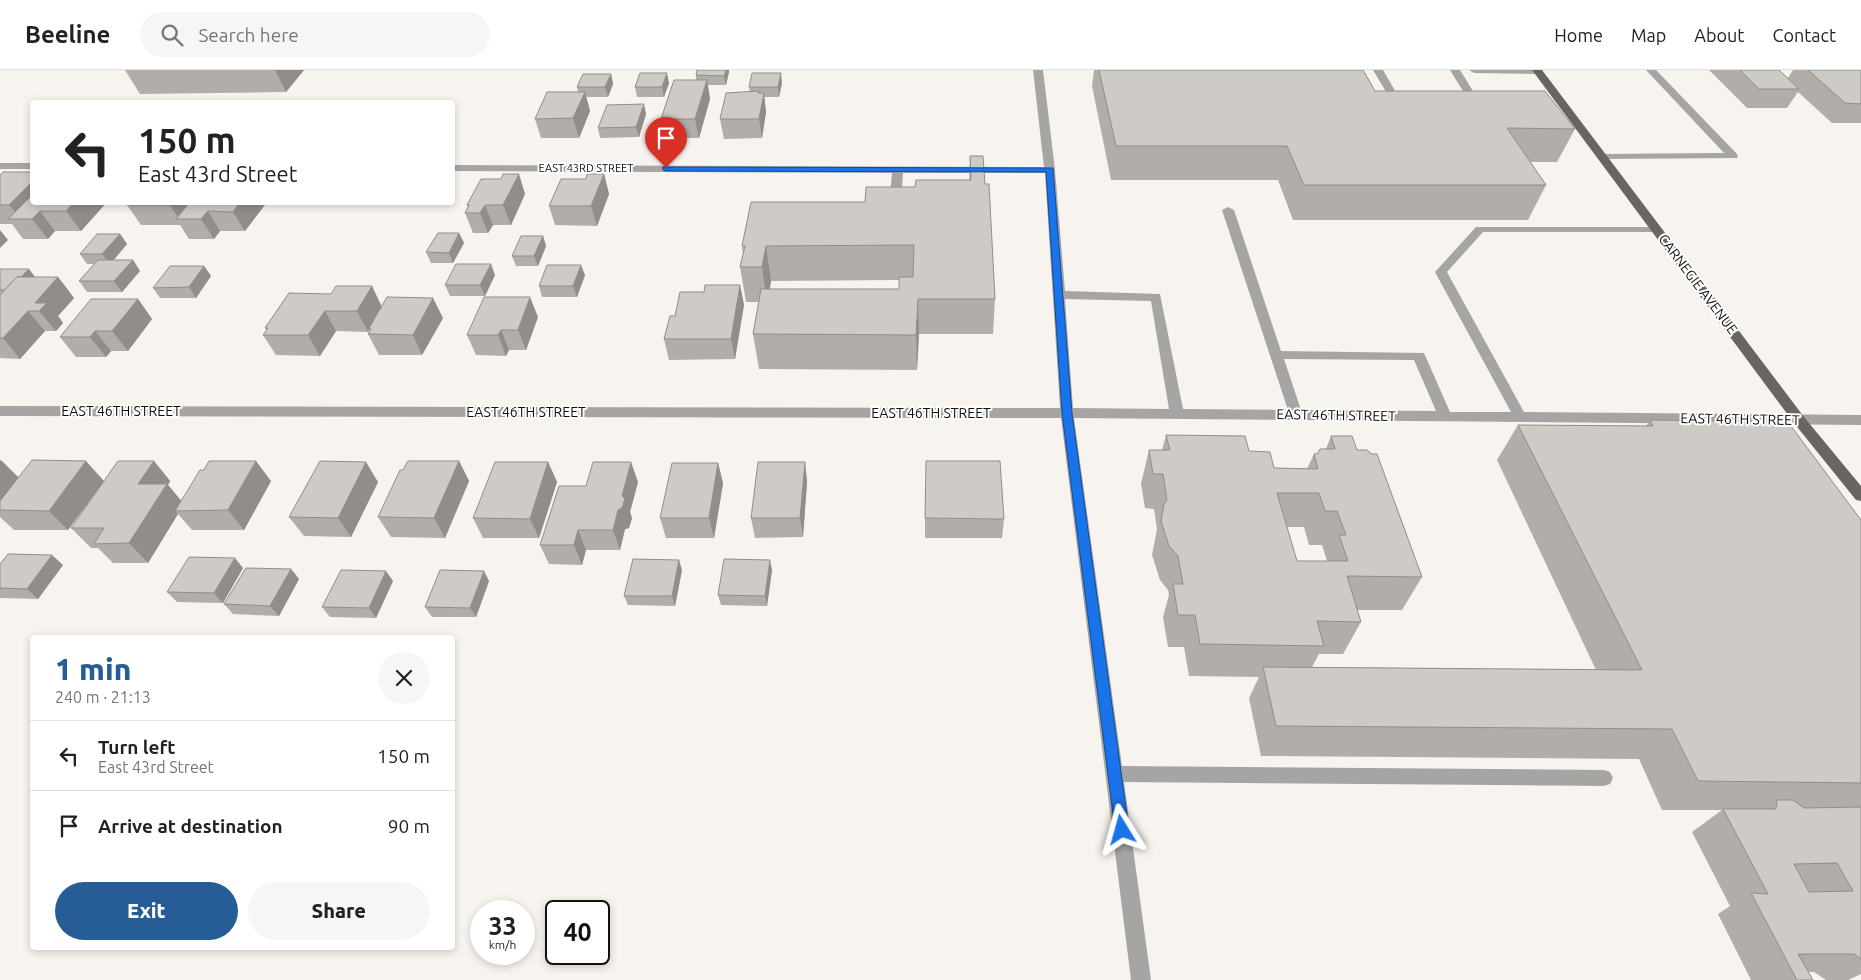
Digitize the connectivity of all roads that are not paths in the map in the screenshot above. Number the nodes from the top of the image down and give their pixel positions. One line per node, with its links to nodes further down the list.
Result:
1 (1038, 70): 15 (street)
2 (1378, 70): 7 (street)
3 (1455, 70): 8 (street)
4 (1474, 70): 5 (street)
5 (1538, 70): 9 (main road, CARNEGIE AVENUE)
6 (1650, 70): 9 (street)
7 (1414, 101)
8 (1450, 101)
9 (1602, 157): 19 (main road, CARNEGIE AVENUE)
10 (0, 166): 11 (street)
11 (13, 166): 12 (street); 16 (street)
12 (30, 166)
13 (455, 168): 14 (street, EAST 43RD STREET)
14 (898, 169): 15 (street, EAST 43RD STREET); 18 (street)
15 (1050, 170): 20 (street)
16 (0, 178)
17 (1228, 210): 21 (street)
18 (895, 212)
19 (1657, 230): 27 (street); 28 (main road, CARNEGIE AVENUE)
20 (1058, 295): 23 (street); 24 (street)
21 (1276, 355): 25 (street); 26 (street)
22 (0, 411): 23 (street, EAST 46TH STREET)
23 (1067, 413): 24 (street, EAST 46TH STREET); 31 (street)
24 (1177, 414): 25 (street, EAST 46TH STREET)
25 (1296, 415): 26 (street, EAST 46TH STREET)
26 (1445, 416): 27 (street, EAST 46TH STREET)
27 (1520, 417): 28 (street, EAST 46TH STREET)
28 (1799, 420): 29 (street, EAST 46TH STREET); 30 (main road, CARNEGIE AVENUE)
29 (1861, 420)
30 (1861, 496)
31 (1114, 774): 32 (street); 33 (street)
32 (1604, 778)
33 (1142, 980)

